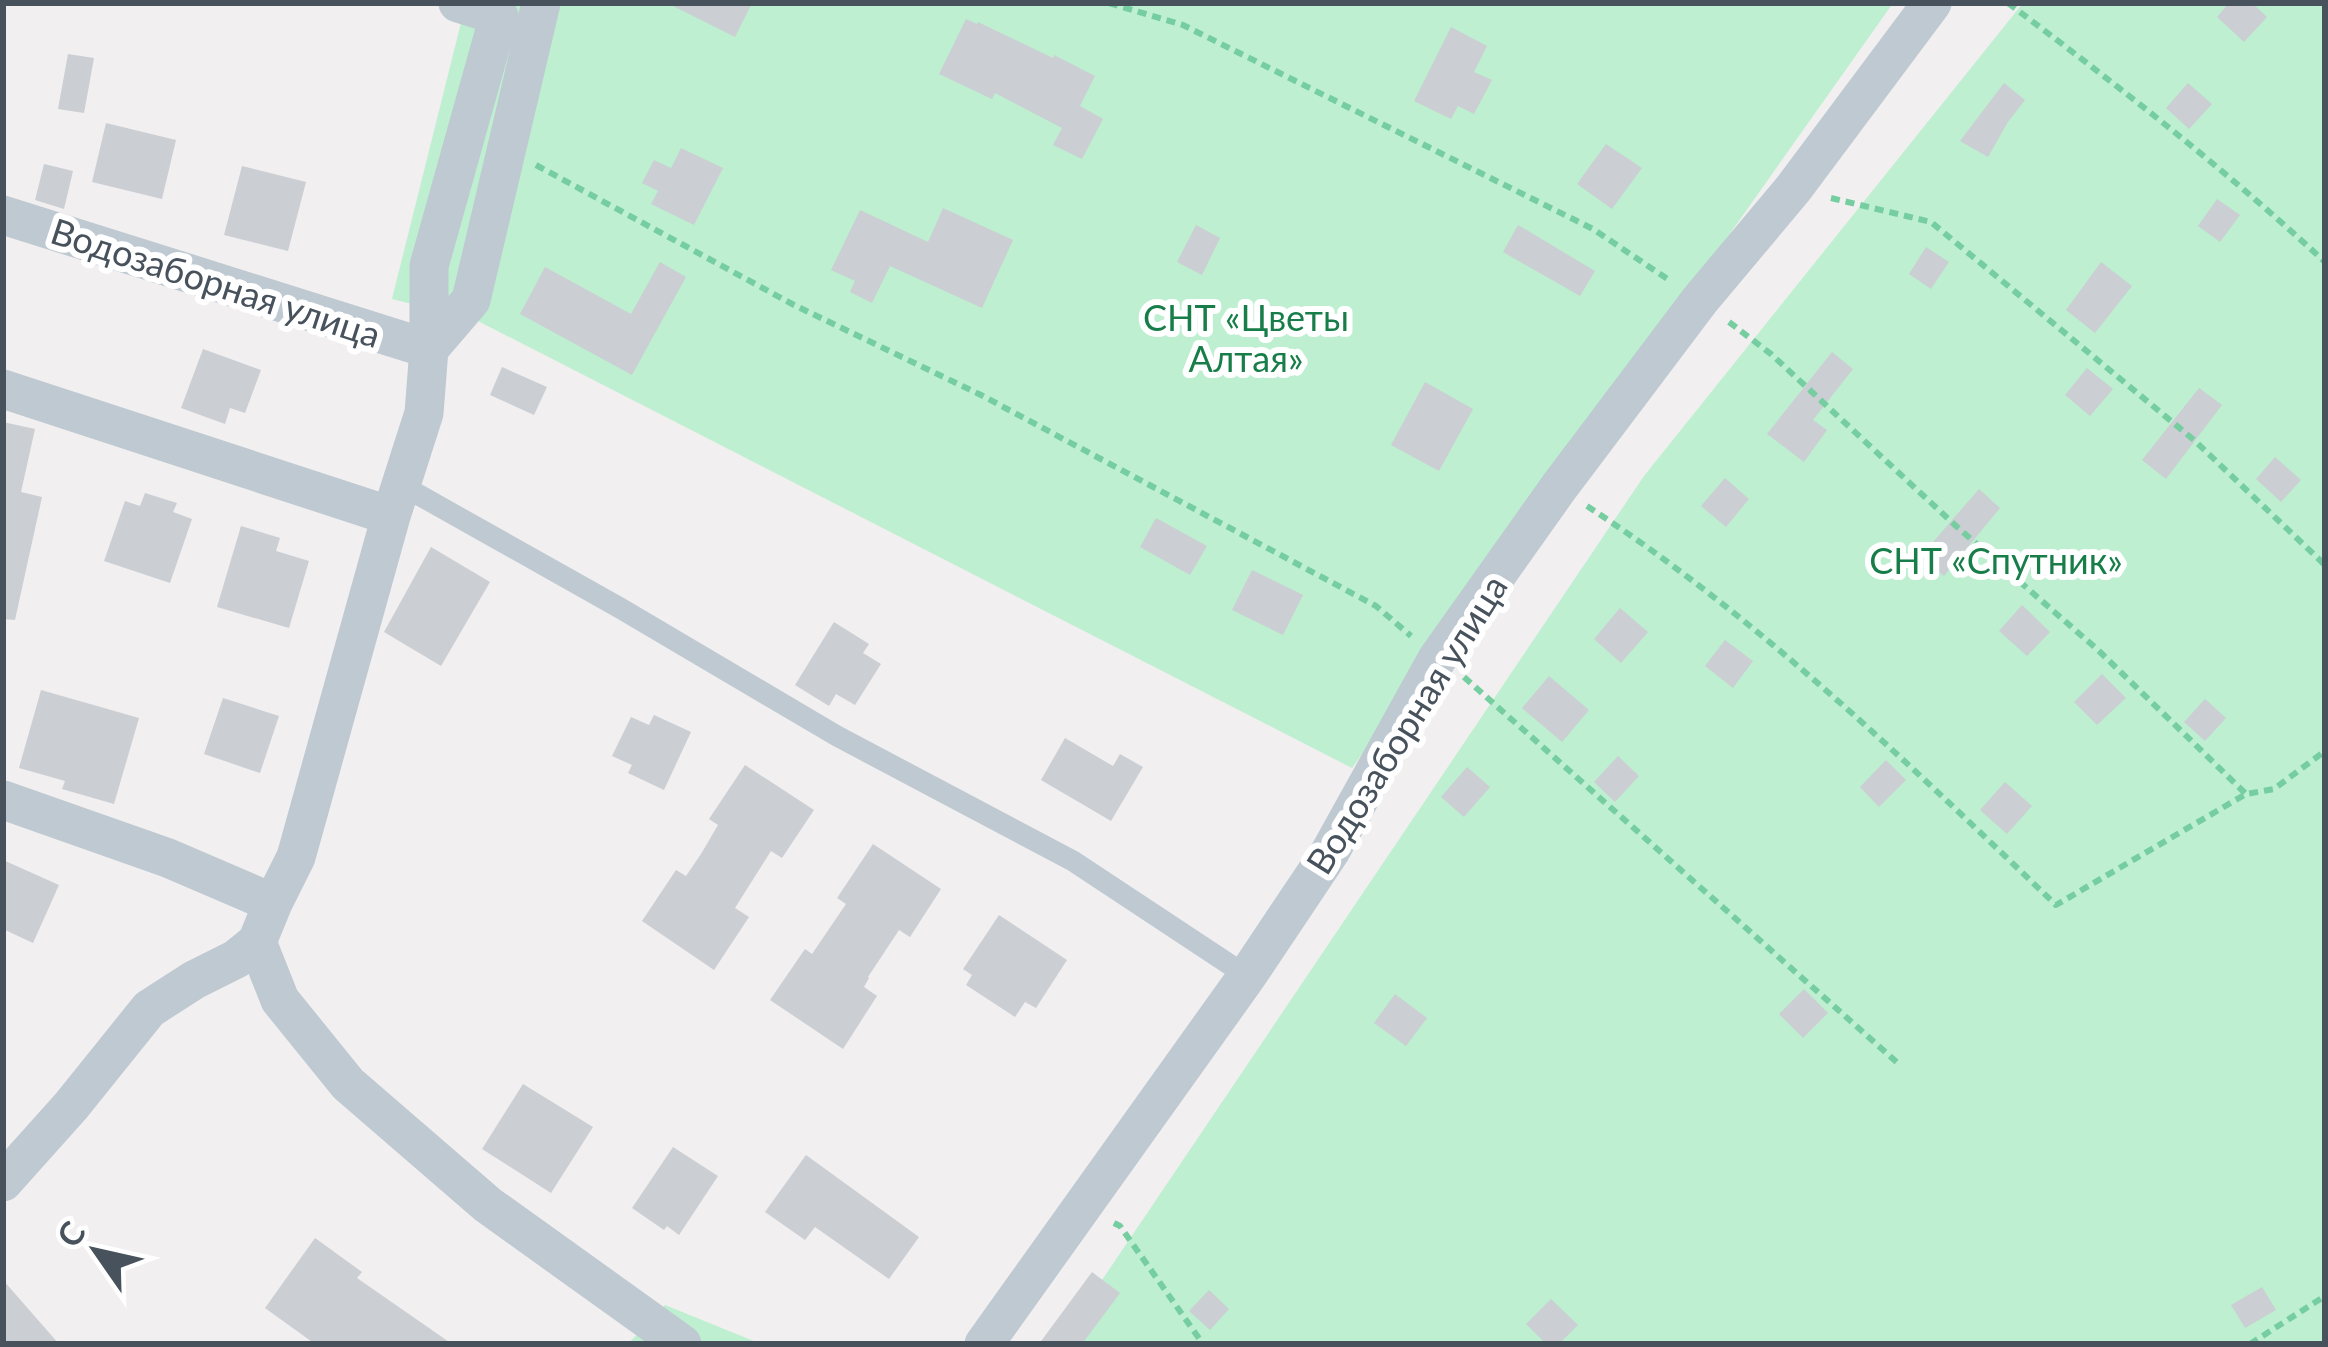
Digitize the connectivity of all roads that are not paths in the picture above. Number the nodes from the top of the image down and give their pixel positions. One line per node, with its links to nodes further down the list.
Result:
1 (458, 3): 5 (street)
2 (541, 3): 5 (street)
3 (1932, 3): 11 (street, Водозаборная улица)
4 (3, 214): 5 (street, Водозаборная улица)
5 (429, 349): 7 (street)
6 (3, 389): 7 (street)
7 (397, 501): 9 (street); 11 (lane)
8 (3, 800): 9 (street)
9 (273, 903): 10 (street)
10 (257, 942): 12 (street); 13 (street)
11 (1246, 976): 14 (street, Водозаборная улица)
12 (3, 1182)
13 (682, 1344)
14 (984, 1344)

